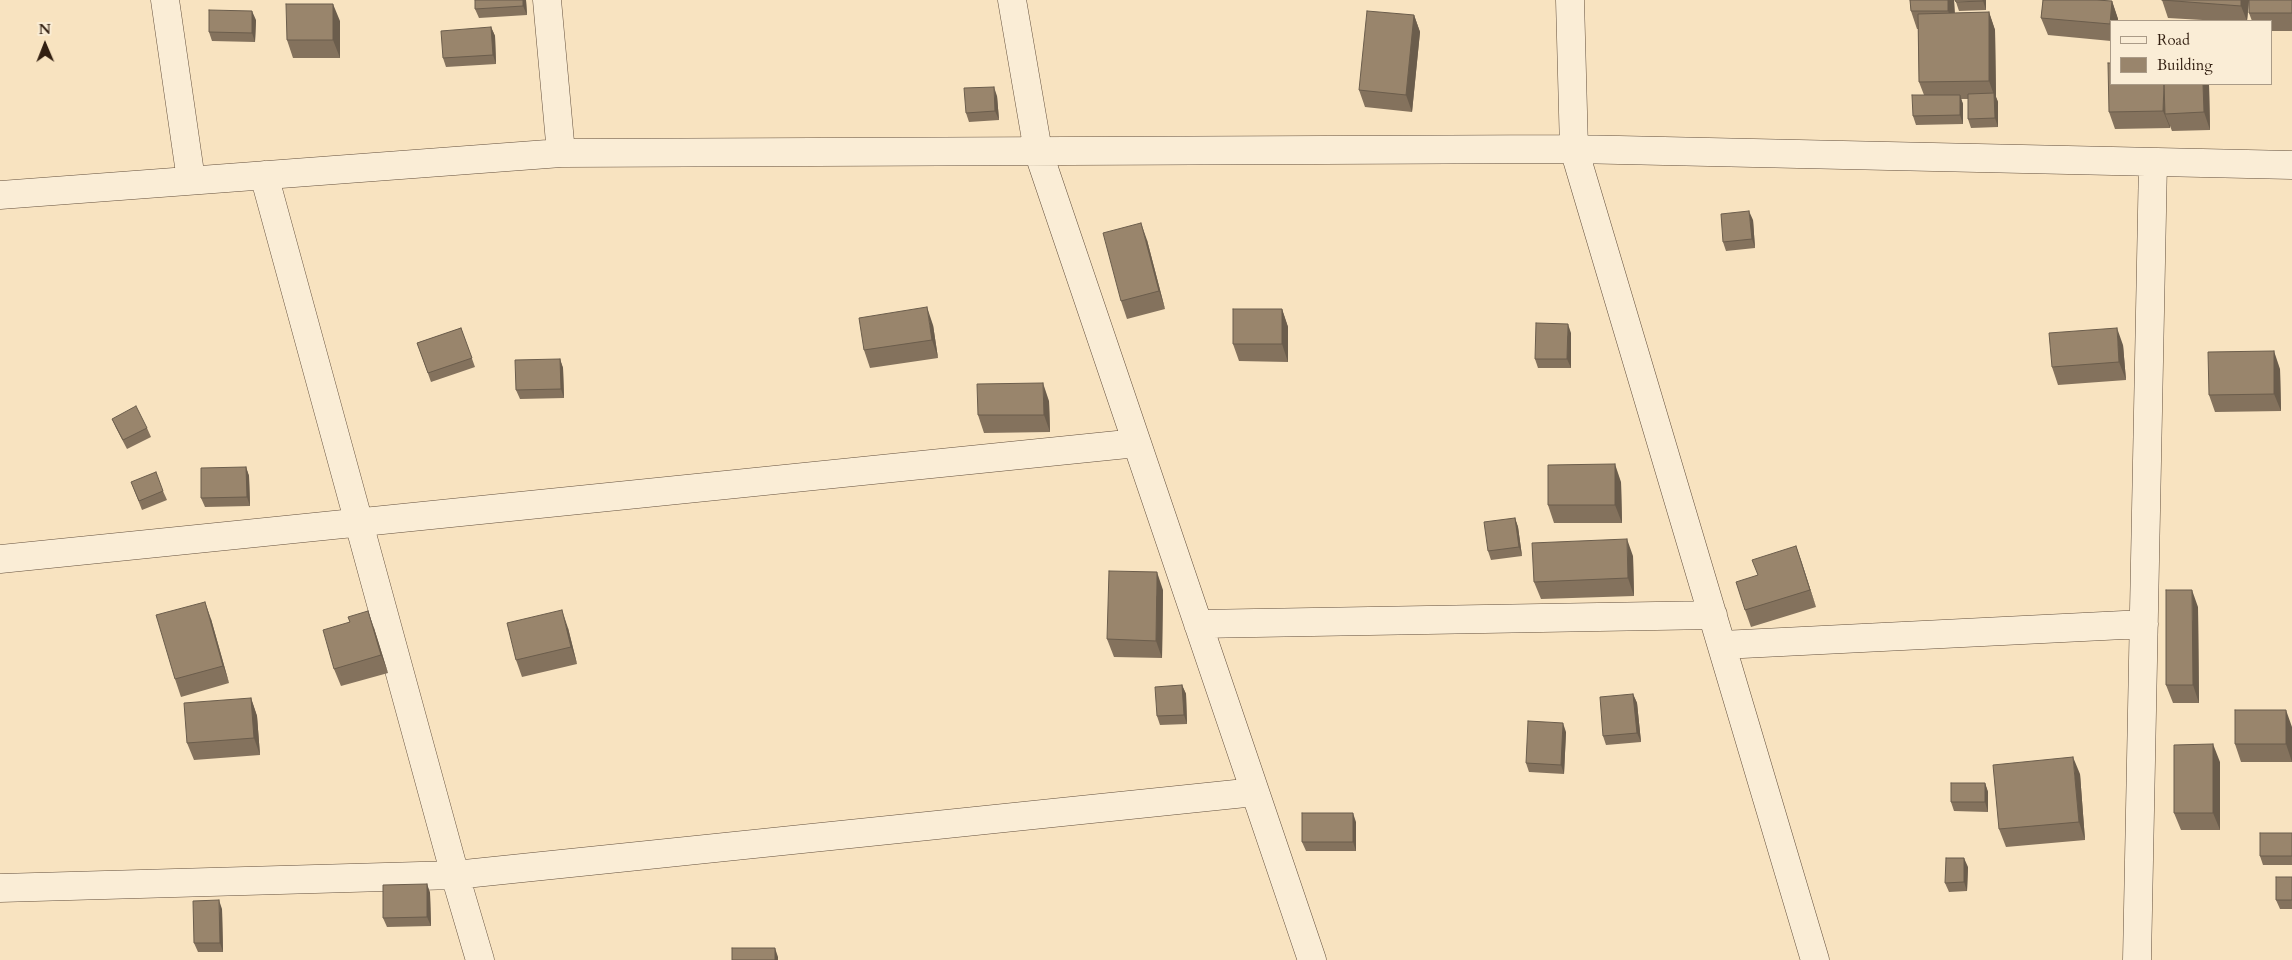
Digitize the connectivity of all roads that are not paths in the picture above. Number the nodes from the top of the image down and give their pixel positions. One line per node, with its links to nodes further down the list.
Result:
1 (165, 0): 11 (street)
2 (547, 0): 7 (street)
3 (1012, 0): 6 (street)
4 (1570, 0): 5 (street)
5 (1574, 149): 6 (street); 8 (street); 16 (street)
6 (1038, 151): 7 (street); 13 (street)
7 (561, 153): 10 (street)
8 (2154, 162): 9 (street); 18 (street)
9 (2292, 165)
10 (264, 175): 11 (street); 14 (street)
11 (191, 180): 12 (street)
12 (0, 195)
13 (1136, 443): 14 (street); 17 (street)
14 (358, 522): 15 (street); 21 (street)
15 (0, 558)
16 (1713, 615): 17 (street); 19 (street)
17 (1198, 624): 20 (street)
18 (2144, 624): 19 (street); 26 (street)
19 (1722, 645): 25 (street)
20 (1255, 792): 21 (street); 24 (street)
21 (455, 875): 22 (street); 23 (street)
22 (0, 888)
23 (480, 960)
24 (1312, 960)
25 (1815, 960)
26 (2137, 960)

